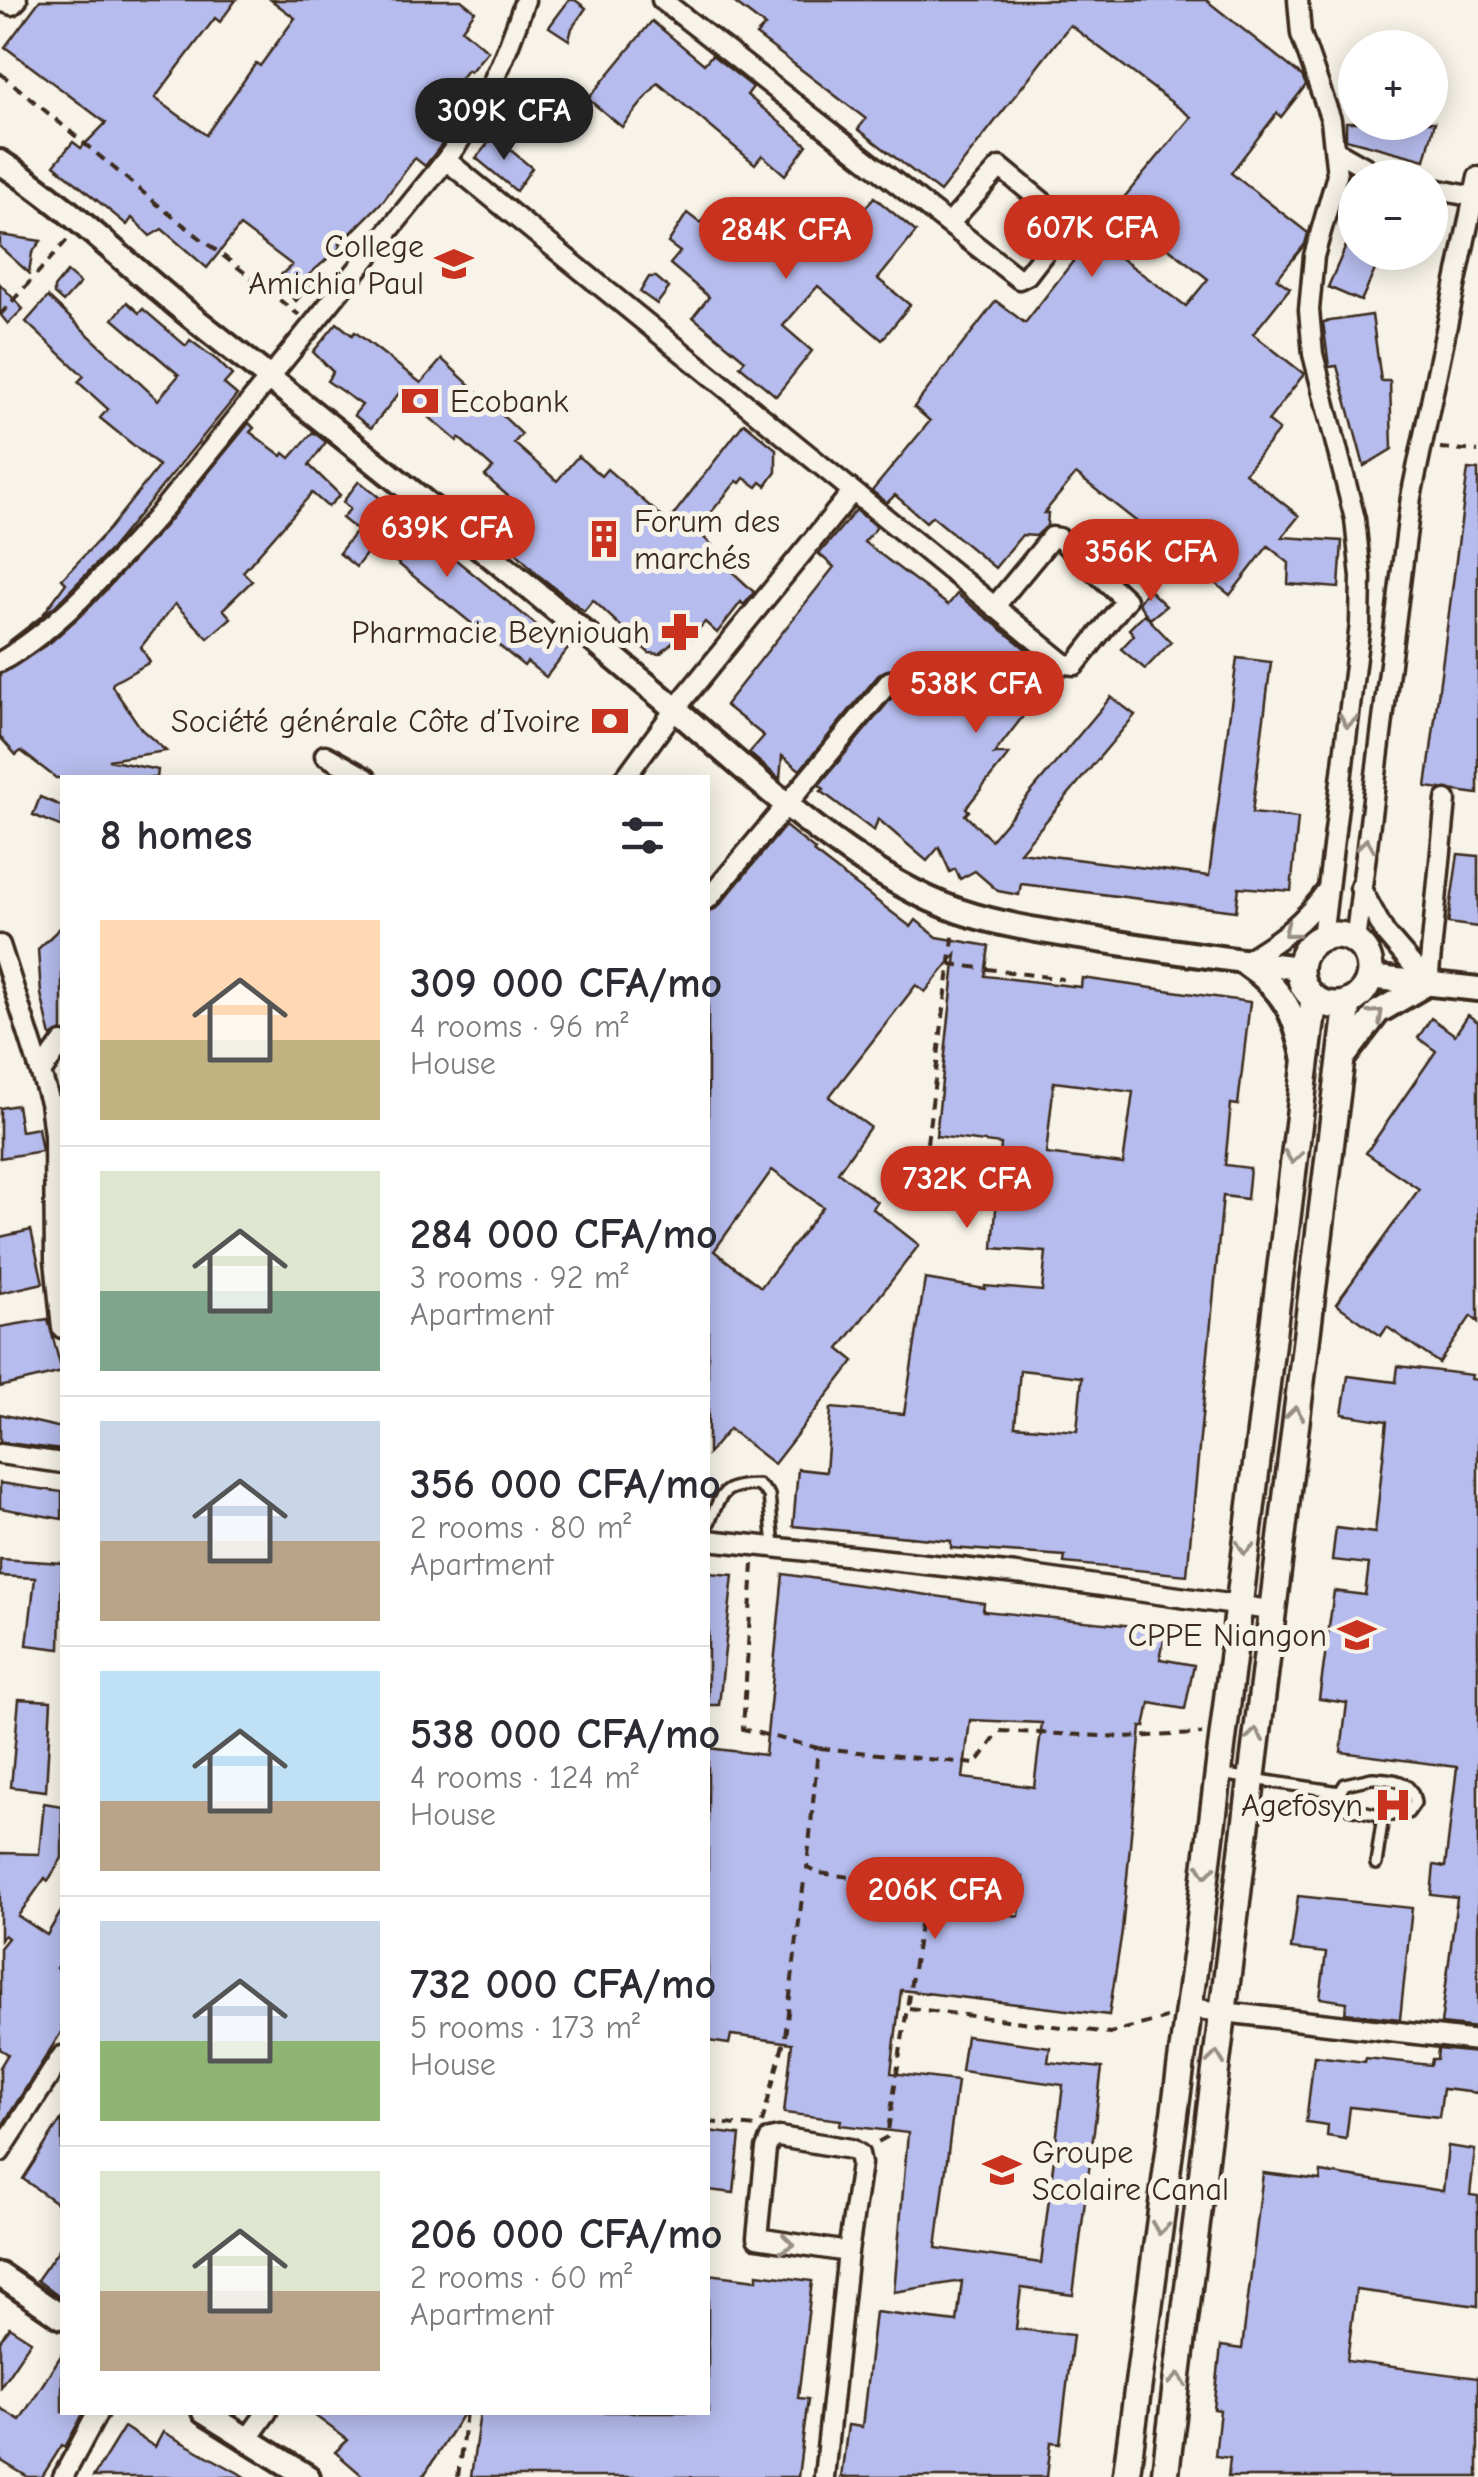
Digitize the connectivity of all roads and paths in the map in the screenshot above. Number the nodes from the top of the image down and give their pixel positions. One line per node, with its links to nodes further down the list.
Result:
1 (17, 0): 4 (street)
2 (525, 0): 8 (street)
3 (662, 0): 14 (street)
4 (0, 1)
5 (1293, 4): 7 (street)
6 (0, 73): 17 (path)
7 (1335, 150): 9 (street); 23 (street)
8 (446, 160): 17 (street); 21 (street)
9 (1352, 160)
10 (0, 162): 15 (street)
11 (1478, 177): 13 (street)
12 (1448, 192): 13 (street)
13 (1474, 197): 19 (street)
14 (950, 223): 14 (street)
15 (81, 225): 16 (path); 18 (street)
16 (0, 315)
17 (312, 325): 18 (street)
18 (270, 378): 25 (street); 27 (street)
19 (1421, 446): 20 (path); 24 (street)
20 (1478, 451)
21 (852, 492): 22 (street); 27 (street)
22 (996, 606): 22 (street)
23 (1360, 624): 24 (street); 34 (street, one-way to 34)
24 (1392, 628): 33 (street, one-way to 24)
25 (0, 662)
26 (890, 680): 32 (street)
27 (676, 708): 30 (street); 32 (street)
28 (325, 755): 29 (street)
29 (361, 775)
30 (626, 775)
31 (1446, 800): 45 (street)
32 (787, 803): 35 (street); 40 (street)
33 (1360, 887): 38 (street); 45 (street)
34 (1327, 890): 37 (street); 40 (street, one-way to 40)
35 (710, 897)
36 (952, 938): 41 (path)
37 (1322, 938): 38 (main road); 42 (main road)
38 (1355, 942): 43 (main road)
39 (0, 945): 52 (street)
40 (1243, 962): 42 (street); 50 (street)
41 (950, 964): 44 (path); 53 (path)
42 (1300, 968): 47 (main road)
43 (1369, 976): 45 (street); 48 (main road)
44 (1063, 979)
45 (1428, 983): 46 (street); 51 (street, one-way to 45)
46 (1478, 988)
47 (1314, 999): 48 (main road); 50 (main road)
48 (1348, 1003): 51 (main road)
49 (60, 1046): 52 (street)
50 (1305, 1060): 61 (main road, one-way to 61)
51 (1340, 1062): 62 (main road, one-way to 51)
52 (42, 1071): 54 (street)
53 (928, 1143)
54 (60, 1309)
55 (0, 1454): 56 (street)
56 (60, 1463)
57 (710, 1520): 60 (lane)
58 (710, 1540): 59 (street)
59 (754, 1544): 60 (street); 64 (path)
60 (774, 1546): 61 (street)
61 (1238, 1605): 62 (street); 63 (main road)
62 (1270, 1610): 66 (main road, one-way to 62)
63 (1222, 1733): 64 (path); 65 (main road)
64 (818, 1748): 71 (path)
65 (1218, 1774): 66 (lane); 72 (main road, one-way to 72)
66 (1250, 1777): 67 (lane); 73 (main road)
67 (1340, 1792): 68 (lane); 68 (lane)
68 (1383, 1816): 69 (lane)
69 (1376, 1864)
70 (804, 1881): 76 (path)
71 (909, 2008): 72 (path); 78 (path)
72 (1188, 2008): 73 (street); 91 (main road, one-way to 91)
73 (1222, 2013): 74 (street); 92 (main road, one-way to 73)
74 (1478, 2041)
75 (60, 2059): 77 (street)
76 (710, 2122)
77 (0, 2152)
78 (859, 2154): 79 (street); 79 (street, one-way to 79)
79 (848, 2252): 90 (street)
80 (0, 2275): 81 (street)
81 (60, 2315)
82 (96, 2415): 87 (street)
83 (208, 2415): 86 (street)
84 (265, 2415): 86 (street)
85 (466, 2415): 89 (path)
86 (246, 2441): 88 (street)
87 (63, 2477)
88 (308, 2477)
89 (458, 2477)
90 (824, 2477)
91 (1126, 2477)
92 (1165, 2477)

